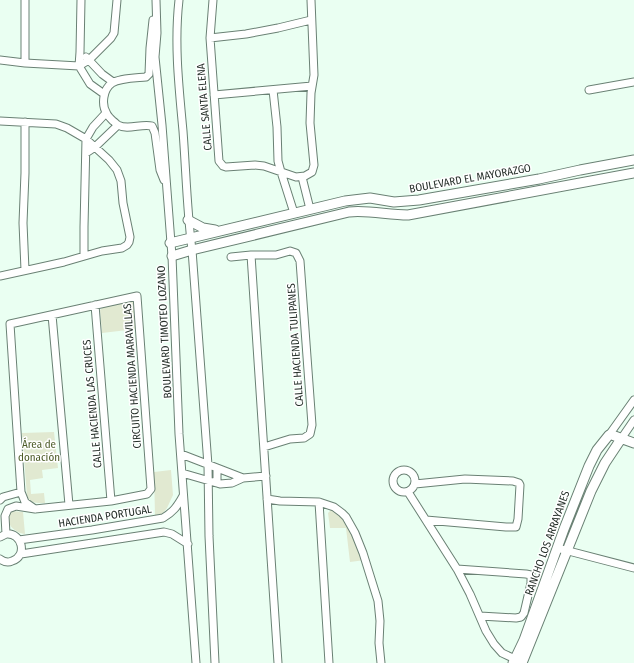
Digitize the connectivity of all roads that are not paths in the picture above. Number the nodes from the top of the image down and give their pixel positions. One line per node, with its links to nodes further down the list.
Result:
1 (25, 0): 14 (street)
2 (81, 0): 11 (street)
3 (117, 0): 13 (street)
4 (156, 0): 8 (street, BOULEVARD TIMOTEO LOZANO)
5 (179, 0): 37 (street)
6 (212, 0): 10 (street, CALLE SANTA ELENA)
7 (311, 0): 9 (street)
8 (156, 12): 16 (street); 34 (street, BOULEVARD TIMOTEO LOZANO)
9 (311, 20): 10 (street); 18 (street)
10 (210, 38): 22 (street, CALLE SANTA ELENA)
11 (80, 52): 13 (street); 15 (street)
12 (0, 60): 14 (street)
13 (89, 60): 15 (street); 16 (street)
14 (25, 63): 15 (street)
15 (79, 66): 21 (street)
16 (113, 82): 21 (street)
17 (634, 82): 20 (street)
18 (312, 86): 19 (street); 33 (street)
19 (273, 90): 22 (street); 31 (street)
20 (588, 90)
21 (104, 94): 23 (street)
22 (214, 95): 31 (street, CALLE SANTA ELENA)
23 (106, 113): 26 (street); 27 (street)
24 (0, 121): 25 (street)
25 (25, 122): 27 (street); 47 (street)
26 (118, 125): 28 (street); 34 (street)
27 (86, 139): 28 (street); 29 (street)
28 (95, 147): 29 (street); 44 (street)
29 (86, 153): 44 (street)
30 (634, 160): 35 (street, BOULEVARD EL MAYORAZGO)
31 (280, 172): 33 (street, CALLE SANTA ELENA); 36 (street)
32 (634, 173): 38 (street)
33 (302, 177): 35 (street)
34 (166, 184): 41 (street, BOULEVARD TIMOTEO LOZANO)
35 (310, 209): 36 (street, BOULEVARD EL MAYORAZGO)
36 (294, 213): 38 (street); 39 (street, BOULEVARD EL MAYORAZGO)
37 (188, 220): 39 (street); 40 (street)
38 (308, 222): 42 (street)
39 (218, 231): 40 (street, BOULEVARD EL MAYORAZGO)
40 (190, 239): 41 (street, BOULEVARD EL MAYORAZGO); 42 (street)
41 (170, 243): 45 (street, BOULEVARD TIMOTEO LOZANO)
42 (192, 250): 45 (street); 58 (street)
43 (251, 255): 46 (street, CALLE HACIENDA TULIPANES); 56 (street); 56 (street, CALLE HACIENDA TULIPANES)
44 (84, 256): 47 (street)
45 (172, 256): 57 (street, BOULEVARD TIMOTEO LOZANO)
46 (231, 257)
47 (25, 270): 48 (street)
48 (0, 276)
49 (95, 305): 50 (street, CIRCUITO HACIENDA MARAVILLAS); 71 (street, CALLE HACIENDA LAS CRUCES); 71 (street, CIRCUITO HACIENDA MARAVILLAS)
50 (52, 315): 66 (street, CIRCUITO HACIENDA MARAVILLAS); 73 (street)
51 (634, 400): 53 (street)
52 (634, 420): 54 (street)
53 (609, 435): 54 (street); 79 (street, RANCHO LOS ARRAYANES)
54 (621, 439): 55 (street); 79 (street, RANCHO LOS ARRAYANES)
55 (634, 443)
56 (264, 447): 61 (street)
57 (181, 454): 58 (street); 60 (street, BOULEVARD TIMOTEO LOZANO)
58 (208, 465): 59 (street); 63 (street)
59 (217, 468): 62 (street); 64 (street)
60 (182, 473): 63 (street); 68 (street, BOULEVARD TIMOTEO LOZANO)
61 (266, 476): 62 (street); 69 (street)
62 (243, 478): 64 (street)
63 (208, 480): 64 (street); 87 (street)
64 (217, 483)
65 (415, 484): 67 (street); 67 (street); 75 (street)
66 (21, 492): 70 (street); 74 (street)
67 (408, 492): 75 (street)
68 (183, 496): 77 (street, HACIENDA PORTUGAL); 78 (street, BOULEVARD TIMOTEO LOZANO)
69 (267, 499): 72 (street); 88 (street)
70 (0, 500)
71 (111, 500): 73 (street, CIRCUITO HACIENDA MARAVILLAS)
72 (319, 502): 89 (street); 90 (street)
73 (69, 505): 74 (street, CIRCUITO HACIENDA MARAVILLAS)
74 (34, 508): 76 (street, CIRCUITO HACIENDA MARAVILLAS)
75 (426, 520): 83 (street)
76 (3, 536): 77 (street)
77 (19, 540): 80 (street)
78 (188, 544): 80 (street); 86 (street, BOULEVARD TIMOTEO LOZANO)
79 (562, 549): 82 (street); 85 (street, RANCHO LOS ARRAYANES)
80 (21, 554): 81 (street)
81 (0, 559)
82 (634, 568)
83 (457, 569): 84 (street); 84 (street)
84 (480, 616): 85 (street)
85 (517, 662)
86 (196, 663)
87 (215, 663)
88 (278, 663)
89 (329, 663)
90 (381, 663)

